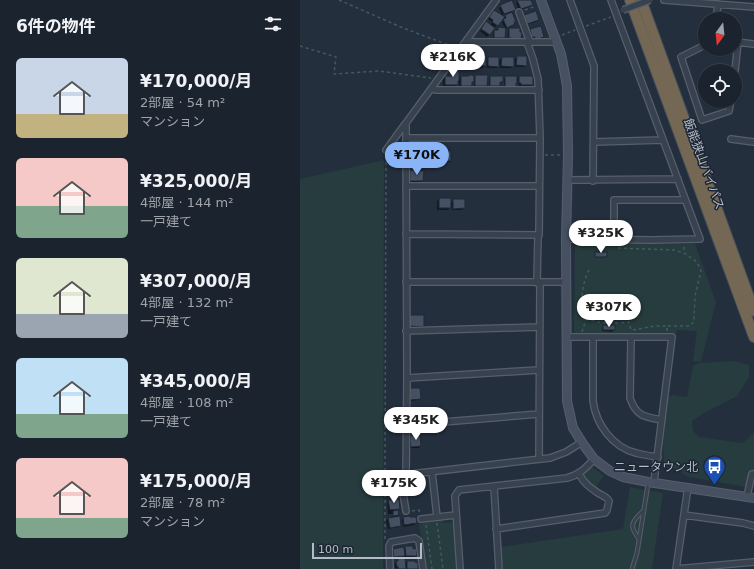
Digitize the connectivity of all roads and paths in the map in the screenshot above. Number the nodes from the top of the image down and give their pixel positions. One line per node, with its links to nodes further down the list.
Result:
1 (339, 0): 21 (path)
2 (496, 0): 15 (street)
3 (570, 0): 32 (street)
4 (611, 0): 14 (street)
5 (630, 0): 65 (highway, 飯能狭山バイパス)
6 (640, 0): 54 (highway, 飯能狭山バイパス)
7 (650, 0): 14 (street, bridge)
8 (664, 0): 10 (street)
9 (539, 3): 12 (path); 17 (street)
10 (718, 4): 11 (street); 13 (street)
11 (754, 7)
12 (519, 12): 16 (street)
13 (717, 12)
14 (616, 15): 31 (street)
15 (466, 41): 16 (street); 24 (street)
16 (529, 42): 17 (street); 25 (street)
17 (556, 42): 36 (street)
18 (742, 43): 19 (street)
19 (754, 44)
20 (300, 46): 23 (path)
21 (454, 47)
22 (698, 49): 26 (street)
23 (432, 78)
24 (431, 89): 25 (street); 27 (street)
25 (539, 90): 29 (street)
26 (730, 108)
27 (406, 123): 28 (street); 34 (street)
28 (406, 138): 29 (street); 40 (street)
29 (540, 138): 35 (street)
30 (731, 139): 33 (street)
31 (663, 140): 32 (street); 37 (street)
32 (594, 142): 39 (street)
33 (754, 142)
34 (386, 150): 80 (path)
35 (540, 156): 36 (path); 41 (street)
36 (568, 156): 38 (street)
37 (678, 179): 39 (street); 42 (street)
38 (567, 180): 39 (street); 45 (street)
39 (593, 181)
40 (406, 186): 41 (street); 43 (street)
41 (539, 186): 44 (street)
42 (685, 200): 46 (street); 47 (street)
43 (406, 234): 44 (street); 51 (street)
44 (538, 234): 52 (street)
45 (566, 239): 47 (street); 53 (street)
46 (684, 239): 47 (street); 49 (path)
47 (614, 240)
48 (618, 248): 49 (path)
49 (684, 253): 58 (path)
50 (589, 270): 55 (path)
51 (406, 282): 52 (street); 60 (street)
52 (538, 282): 53 (street); 59 (street)
53 (567, 282): 61 (street)
54 (754, 311)
55 (587, 316): 57 (path); 62 (path)
56 (632, 320): 57 (path)
57 (629, 322): 58 (path)
58 (667, 326): 64 (path)
59 (539, 327): 60 (street); 67 (street)
60 (406, 331): 68 (street)
61 (566, 337): 62 (street); 72 (street)
62 (581, 337): 63 (street)
63 (594, 337): 66 (street); 73 (street)
64 (666, 337): 66 (street); 70 (street)
65 (754, 337)
66 (631, 338): 70 (street)
67 (539, 370): 68 (street); 69 (street)
68 (407, 378): 71 (street)
69 (539, 414): 71 (street); 74 (street)
70 (662, 420): 73 (street)
71 (407, 425): 79 (street)
72 (582, 442): 74 (street); 75 (street)
73 (658, 457): 81 (street)
74 (539, 459): 76 (street)
75 (594, 459): 77 (street); 81 (street)
76 (432, 472): 79 (street); 89 (street)
77 (579, 474): 82 (street); 94 (street)
78 (754, 474): 84 (street)
79 (403, 475): 80 (street); 85 (street)
80 (385, 477): 96 (path)
81 (651, 482): 83 (street); 86 (lane)
82 (494, 487): 87 (street); 94 (street)
83 (688, 488): 84 (street); 88 (street)
84 (750, 497)
85 (406, 511): 90 (path)
86 (644, 511): 95 (lane); 95 (lane)
87 (456, 515): 89 (street); 102 (street)
88 (684, 515): 93 (street); 105 (street)
89 (438, 517): 90 (street)
90 (421, 519)
91 (426, 524): 100 (path)
92 (433, 524): 101 (path)
93 (754, 526)
94 (496, 529): 103 (street)
95 (639, 540): 104 (lane)
96 (391, 542): 98 (street); 99 (street)
97 (754, 562): 105 (street)
98 (390, 569)
99 (423, 569)
100 (432, 569)
101 (443, 569)
102 (460, 569)
103 (499, 569)
104 (632, 569)
105 (676, 569)

